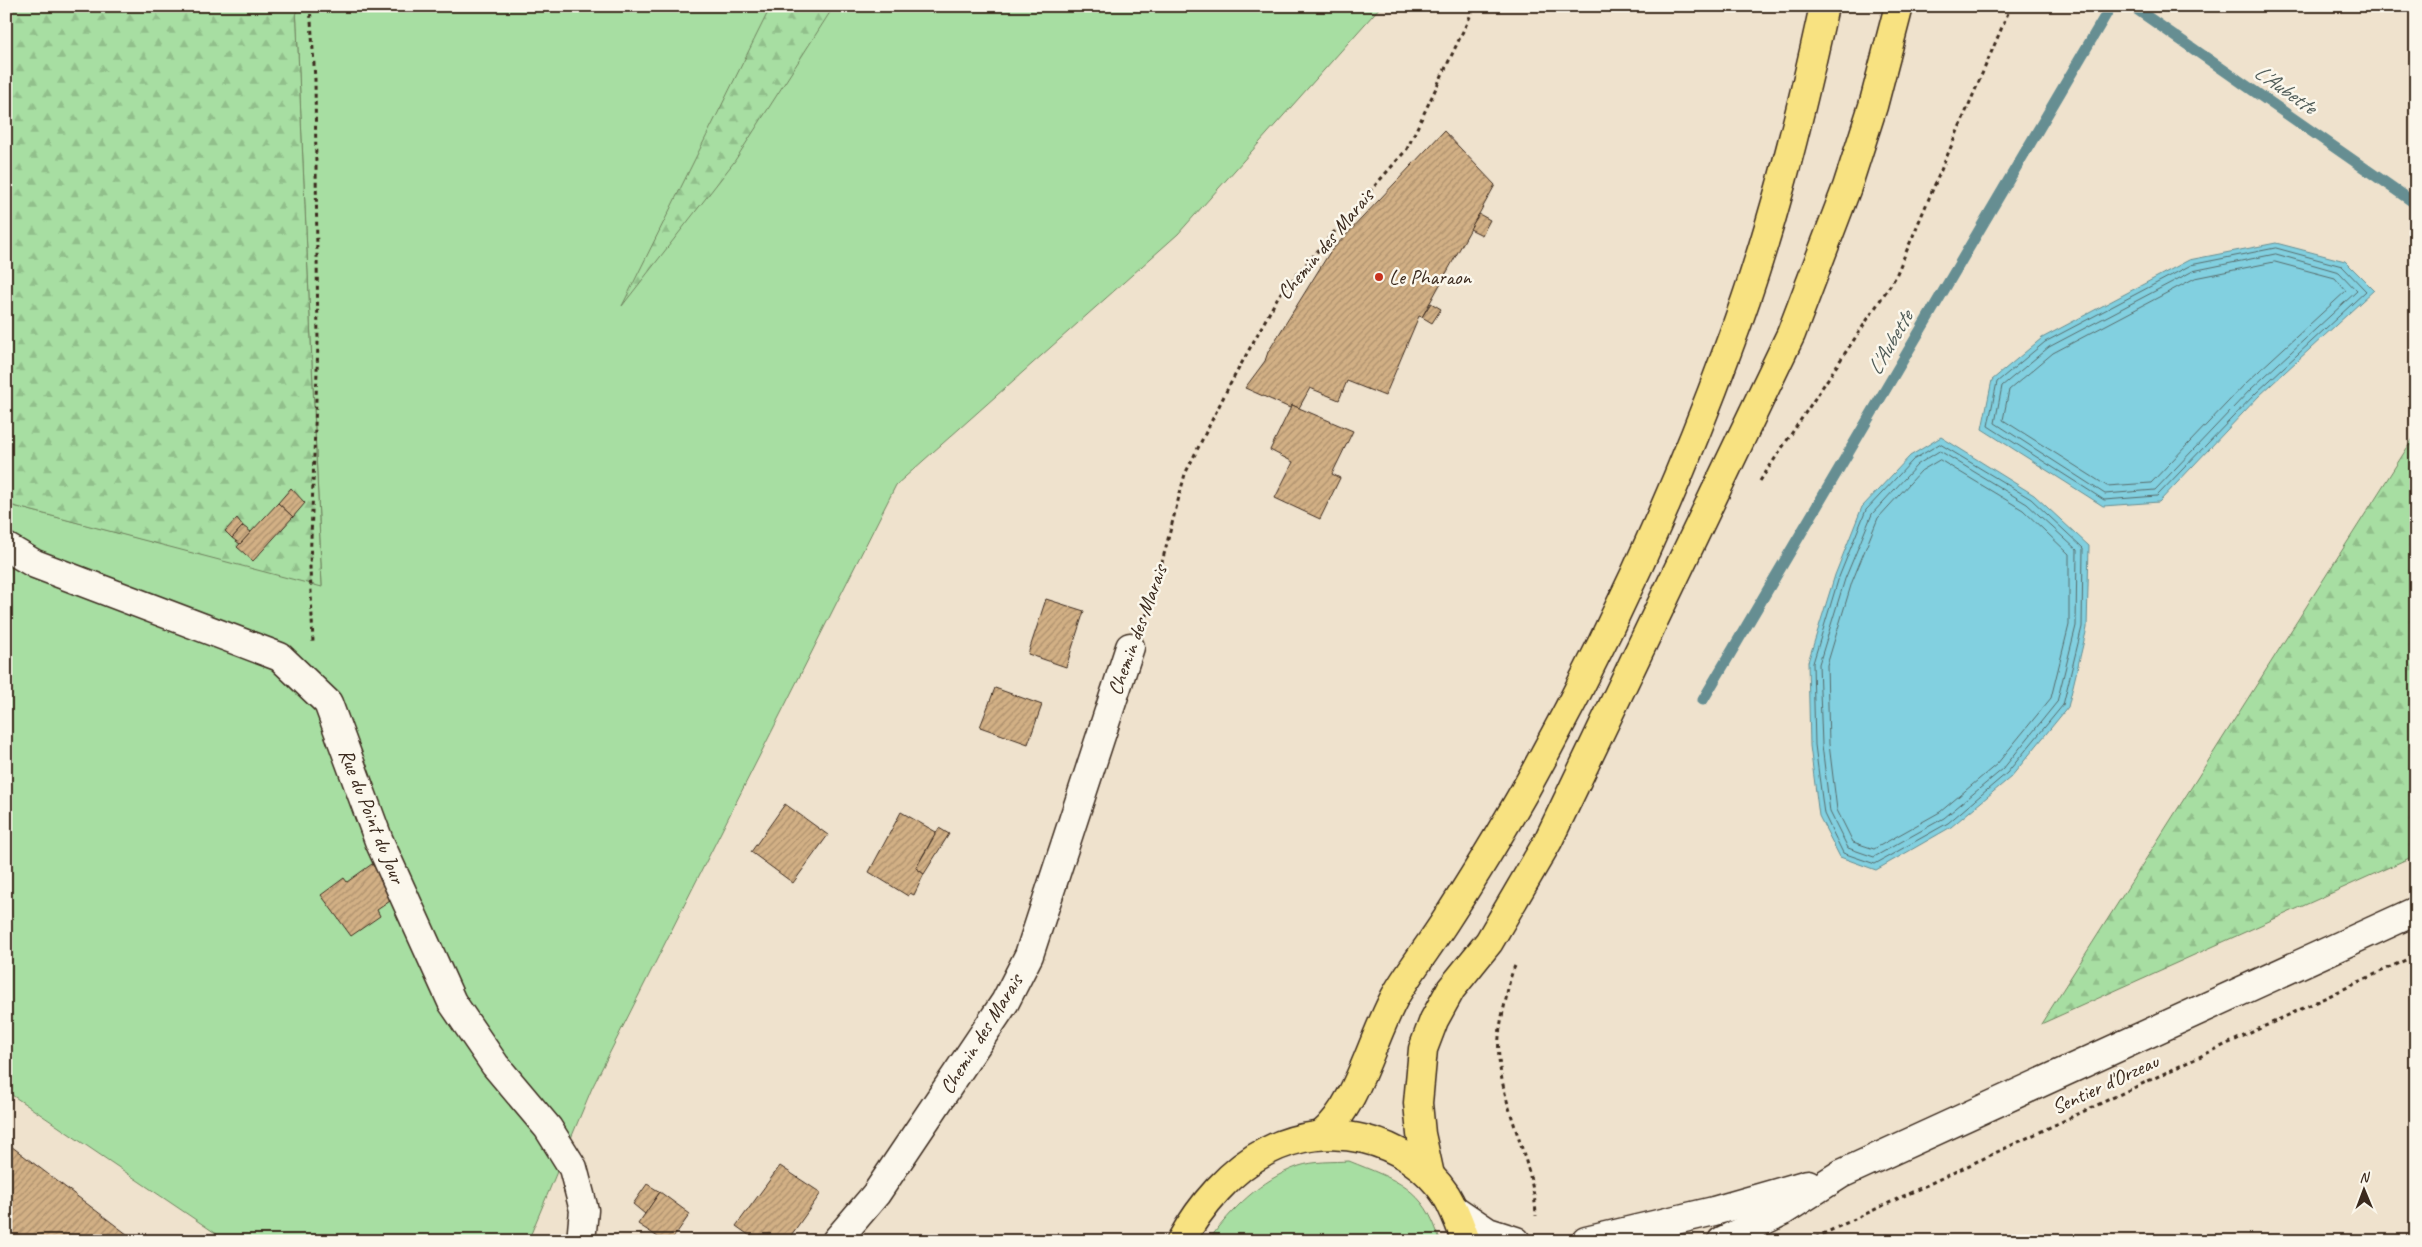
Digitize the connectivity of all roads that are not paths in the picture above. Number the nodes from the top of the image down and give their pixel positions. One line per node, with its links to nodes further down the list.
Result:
1 (1824, 6): 6 (main road)
2 (1899, 6): 8 (main road)
3 (6, 547): 10 (street, Rue du Point du Jour)
4 (1130, 647): 11 (street, Chemin des Marais)
5 (2416, 911): 7 (street)
6 (1321, 1135): 8 (main road); 12 (main road)
7 (1841, 1174): 15 (street); 16 (street)
8 (1430, 1175): 9 (main road)
9 (1454, 1210): 13 (main road); 14 (street)
10 (581, 1241)
11 (836, 1241)
12 (1181, 1241)
13 (1466, 1241)
14 (1516, 1241)
15 (1586, 1241)
16 (1722, 1241)

